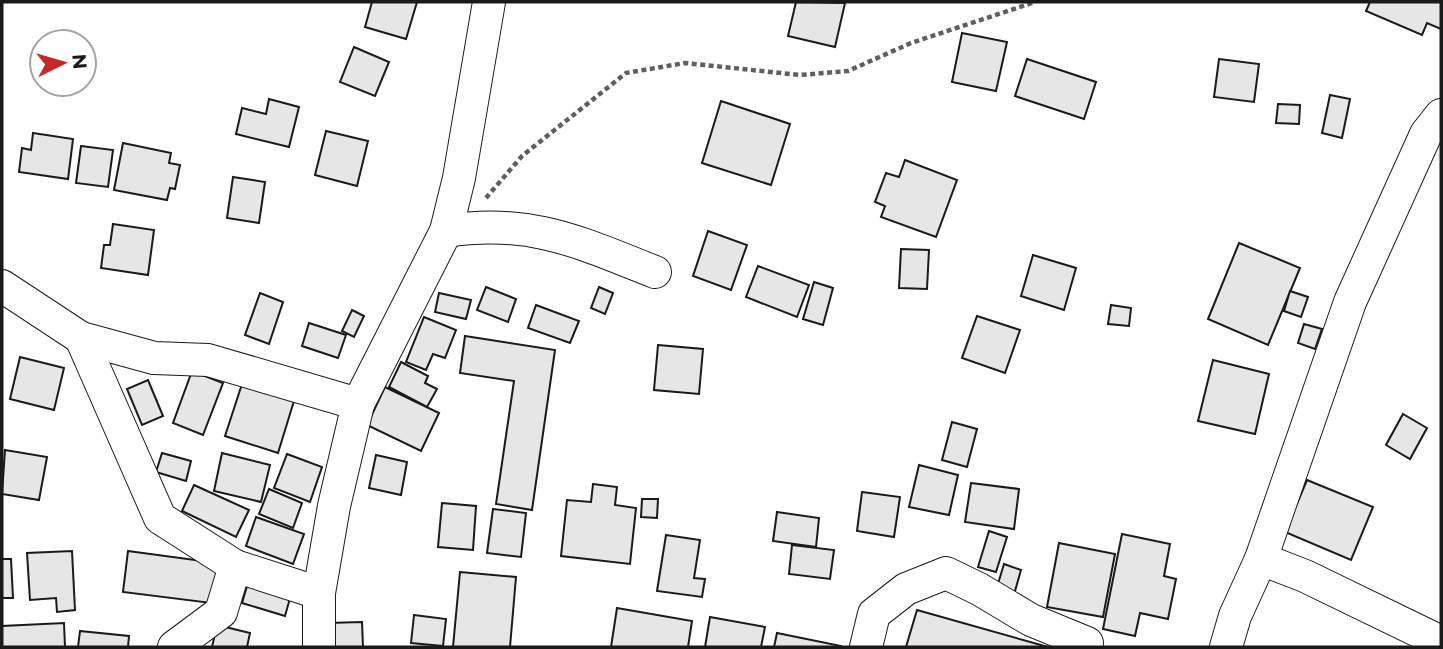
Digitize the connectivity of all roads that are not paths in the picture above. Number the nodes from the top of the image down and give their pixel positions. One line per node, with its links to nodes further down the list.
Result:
1 (489, 2): 3 (street)
2 (1441, 115): 8 (street)
3 (459, 229): 4 (street); 7 (street)
4 (655, 272)
5 (2, 286): 6 (street)
6 (81, 338): 7 (street); 9 (street)
7 (358, 404): 10 (street)
8 (1261, 559): 11 (street); 16 (street)
9 (235, 566): 10 (street); 13 (street)
10 (319, 593): 14 (street)
11 (1441, 642)
12 (1087, 643): 15 (street)
13 (174, 647)
14 (319, 647)
15 (866, 647)
16 (1226, 647)

